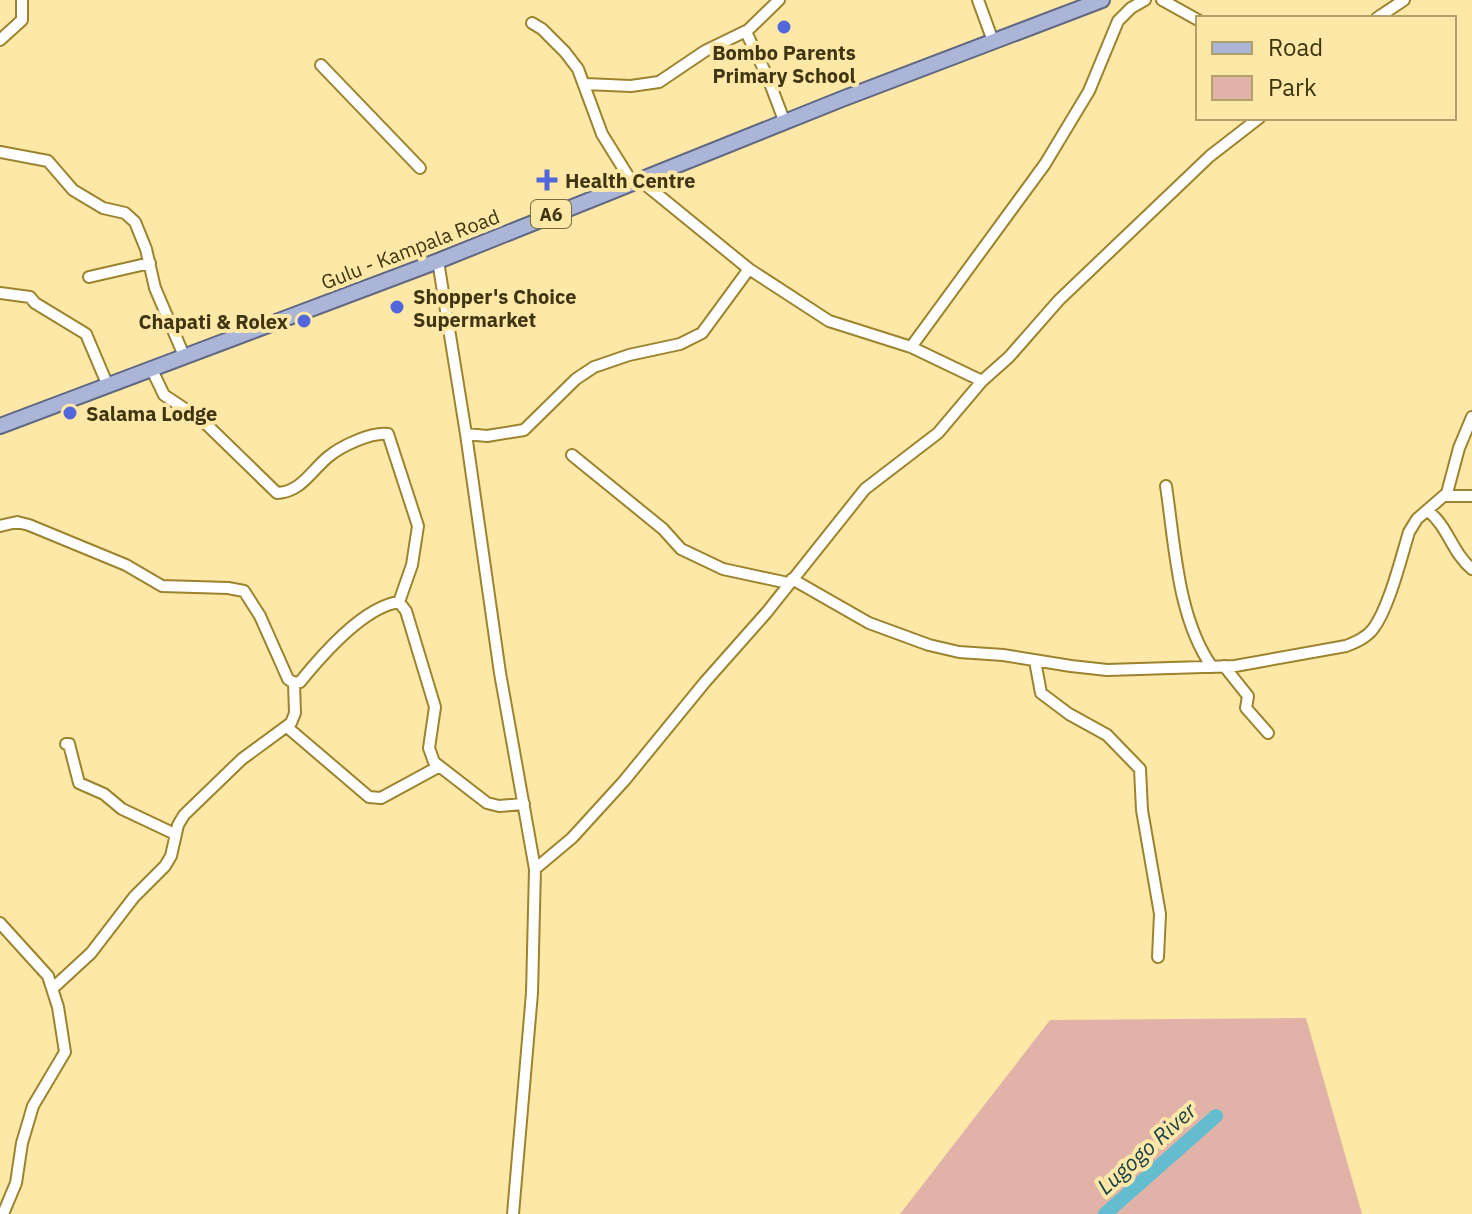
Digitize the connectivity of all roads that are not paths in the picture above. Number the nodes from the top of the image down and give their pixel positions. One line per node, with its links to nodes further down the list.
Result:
1 (22, 0): 12 (street)
2 (779, 0): 11 (street)
3 (978, 0): 13 (street)
4 (1102, 0): 13 (main road, Gulu - Kampala Road / A6)
5 (1145, 0): 26 (street)
6 (1162, 0): 9 (street)
7 (1404, 0): 8 (street)
8 (1380, 16)
9 (1196, 19)
10 (532, 23): 15 (street)
11 (746, 31): 15 (street); 17 (street)
12 (0, 40)
13 (993, 41): 17 (main road, Gulu - Kampala Road / A6)
14 (321, 65): 19 (street)
15 (585, 84): 20 (street)
16 (1256, 120): 29 (street)
17 (785, 123): 20 (main road, Gulu - Kampala Road / A6)
18 (0, 152): 22 (street)
19 (420, 168)
20 (637, 182): 21 (main road, Gulu - Kampala Road / A6); 23 (street)
21 (438, 261): 27 (main road, Gulu - Kampala Road / A6); 33 (street)
22 (150, 263): 24 (street); 27 (street)
23 (749, 269): 26 (street); 33 (street)
24 (89, 277)
25 (0, 293): 30 (street)
26 (911, 347): 29 (street)
27 (185, 358): 28 (main road, Gulu - Kampala Road / A6)
28 (152, 370): 30 (main road, Gulu - Kampala Road / A6); 43 (street)
29 (982, 381): 42 (street)
30 (108, 386): 32 (main road, Gulu - Kampala Road / A6)
31 (1472, 417): 34 (street)
32 (0, 426)
33 (466, 434): 51 (street)
34 (1468, 438): 37 (street)
35 (572, 455): 42 (street)
36 (1166, 486): 45 (street)
37 (1445, 496): 38 (street); 39 (street)
38 (1472, 496)
39 (1428, 511): 41 (street); 45 (street)
40 (0, 526): 46 (street)
41 (1472, 569)
42 (790, 581): 44 (street); 53 (street)
43 (399, 602): 46 (street); 50 (street)
44 (1035, 661): 45 (street); 55 (street)
45 (1218, 667): 48 (street)
46 (294, 683): 47 (street)
47 (287, 727): 50 (street); 52 (street)
48 (1268, 733)
49 (66, 744): 52 (street)
50 (438, 767): 51 (street)
51 (524, 804): 53 (street)
52 (175, 834): 56 (street)
53 (535, 869): 58 (street)
54 (0, 923): 56 (street)
55 (1158, 957)
56 (53, 988): 57 (street)
57 (3, 1214)
58 (513, 1214)

